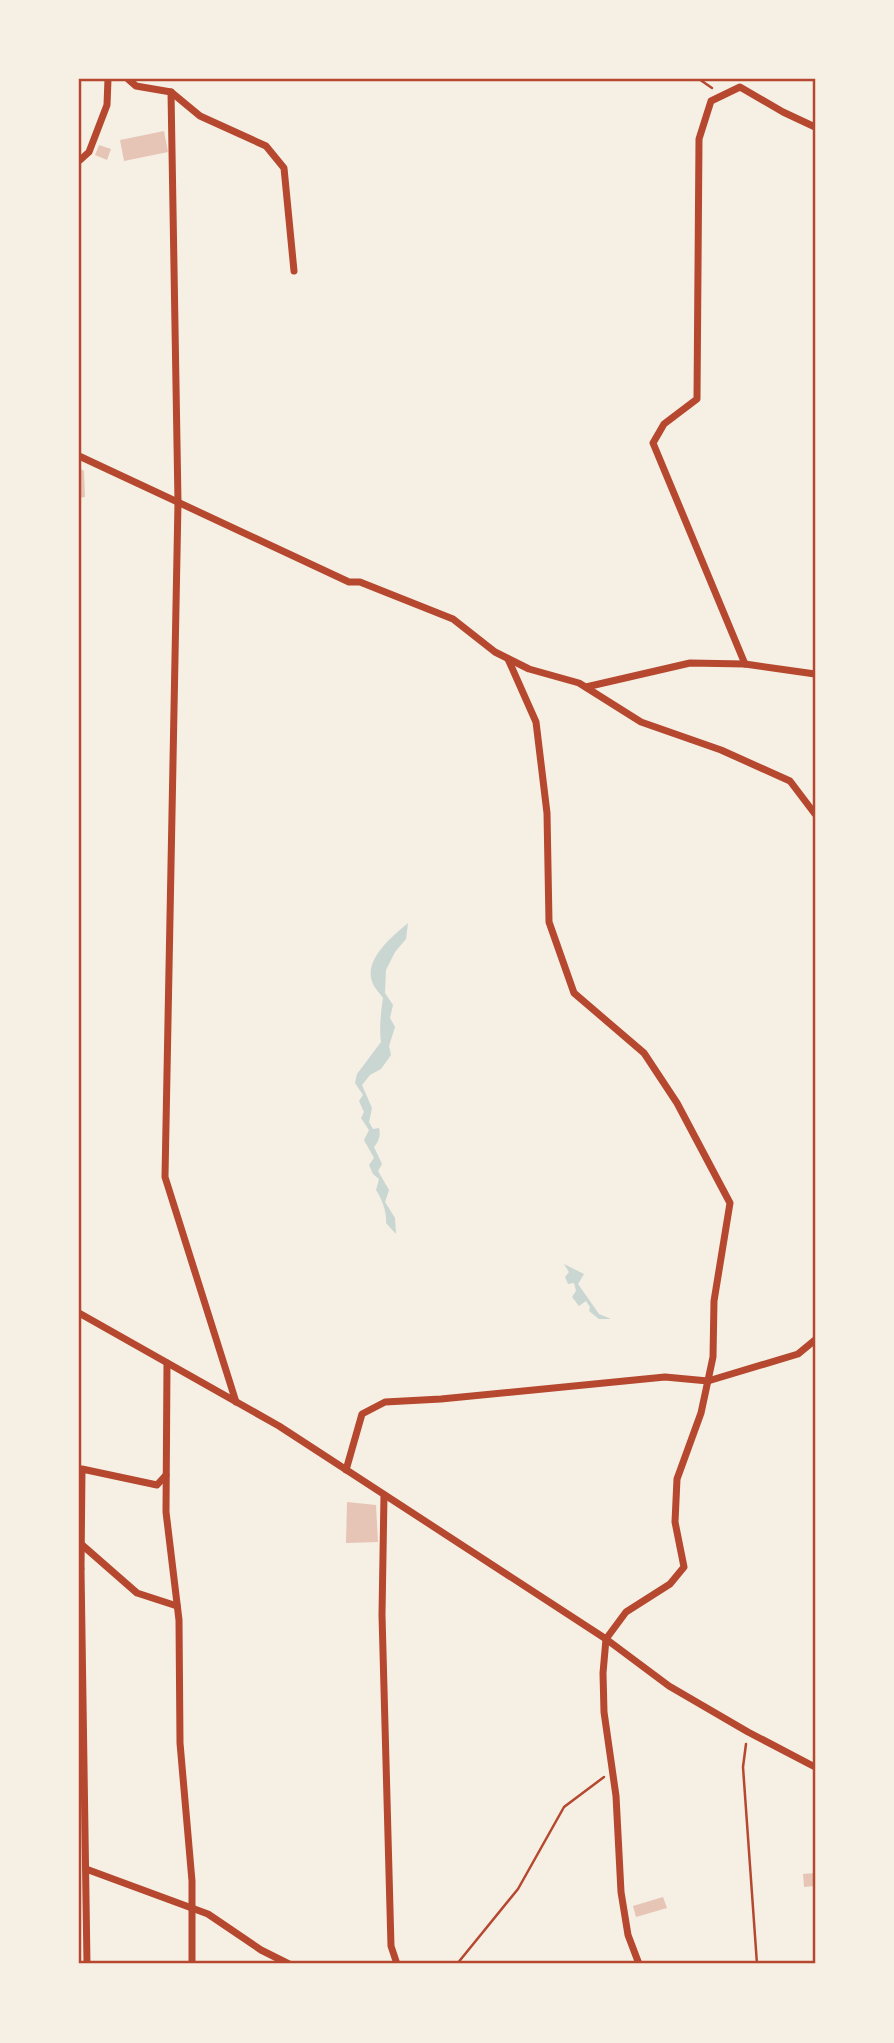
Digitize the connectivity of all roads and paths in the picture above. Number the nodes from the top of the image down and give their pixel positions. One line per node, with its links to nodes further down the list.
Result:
1 (108, 79): 5 (street)
2 (128, 79): 3 (street)
3 (171, 92): 6 (street); 8 (street)
4 (815, 127): 10 (street)
5 (79, 161)
6 (294, 271)
7 (79, 456): 8 (street)
8 (178, 502): 9 (street); 18 (street)
9 (508, 659): 12 (street); 17 (street)
10 (745, 664): 11 (street); 12 (street)
11 (815, 674)
12 (586, 687): 13 (street)
13 (815, 814)
14 (79, 1313): 16 (street)
15 (815, 1340): 17 (street)
16 (167, 1363): 18 (street); 20 (street)
17 (708, 1381): 19 (street); 25 (street)
18 (236, 1402): 19 (street)
19 (346, 1470): 21 (street)
20 (166, 1475): 22 (street); 24 (street)
21 (384, 1495): 25 (street); 36 (street)
22 (81, 1544): 23 (street); 24 (street)
23 (80, 1570): 30 (street)
24 (177, 1606): 32 (street)
25 (607, 1639): 26 (street); 28 (street)
26 (748, 1732): 27 (street); 39 (path)
27 (815, 1767)
28 (612, 1771): 37 (path); 38 (street)
29 (79, 1819): 30 (street)
30 (85, 1828): 31 (street)
31 (86, 1869): 32 (street); 33 (street)
32 (192, 1908): 34 (street); 35 (street)
33 (88, 1964)
34 (192, 1964)
35 (289, 1964)
36 (397, 1964)
37 (457, 1964)
38 (639, 1964)
39 (757, 1964)

